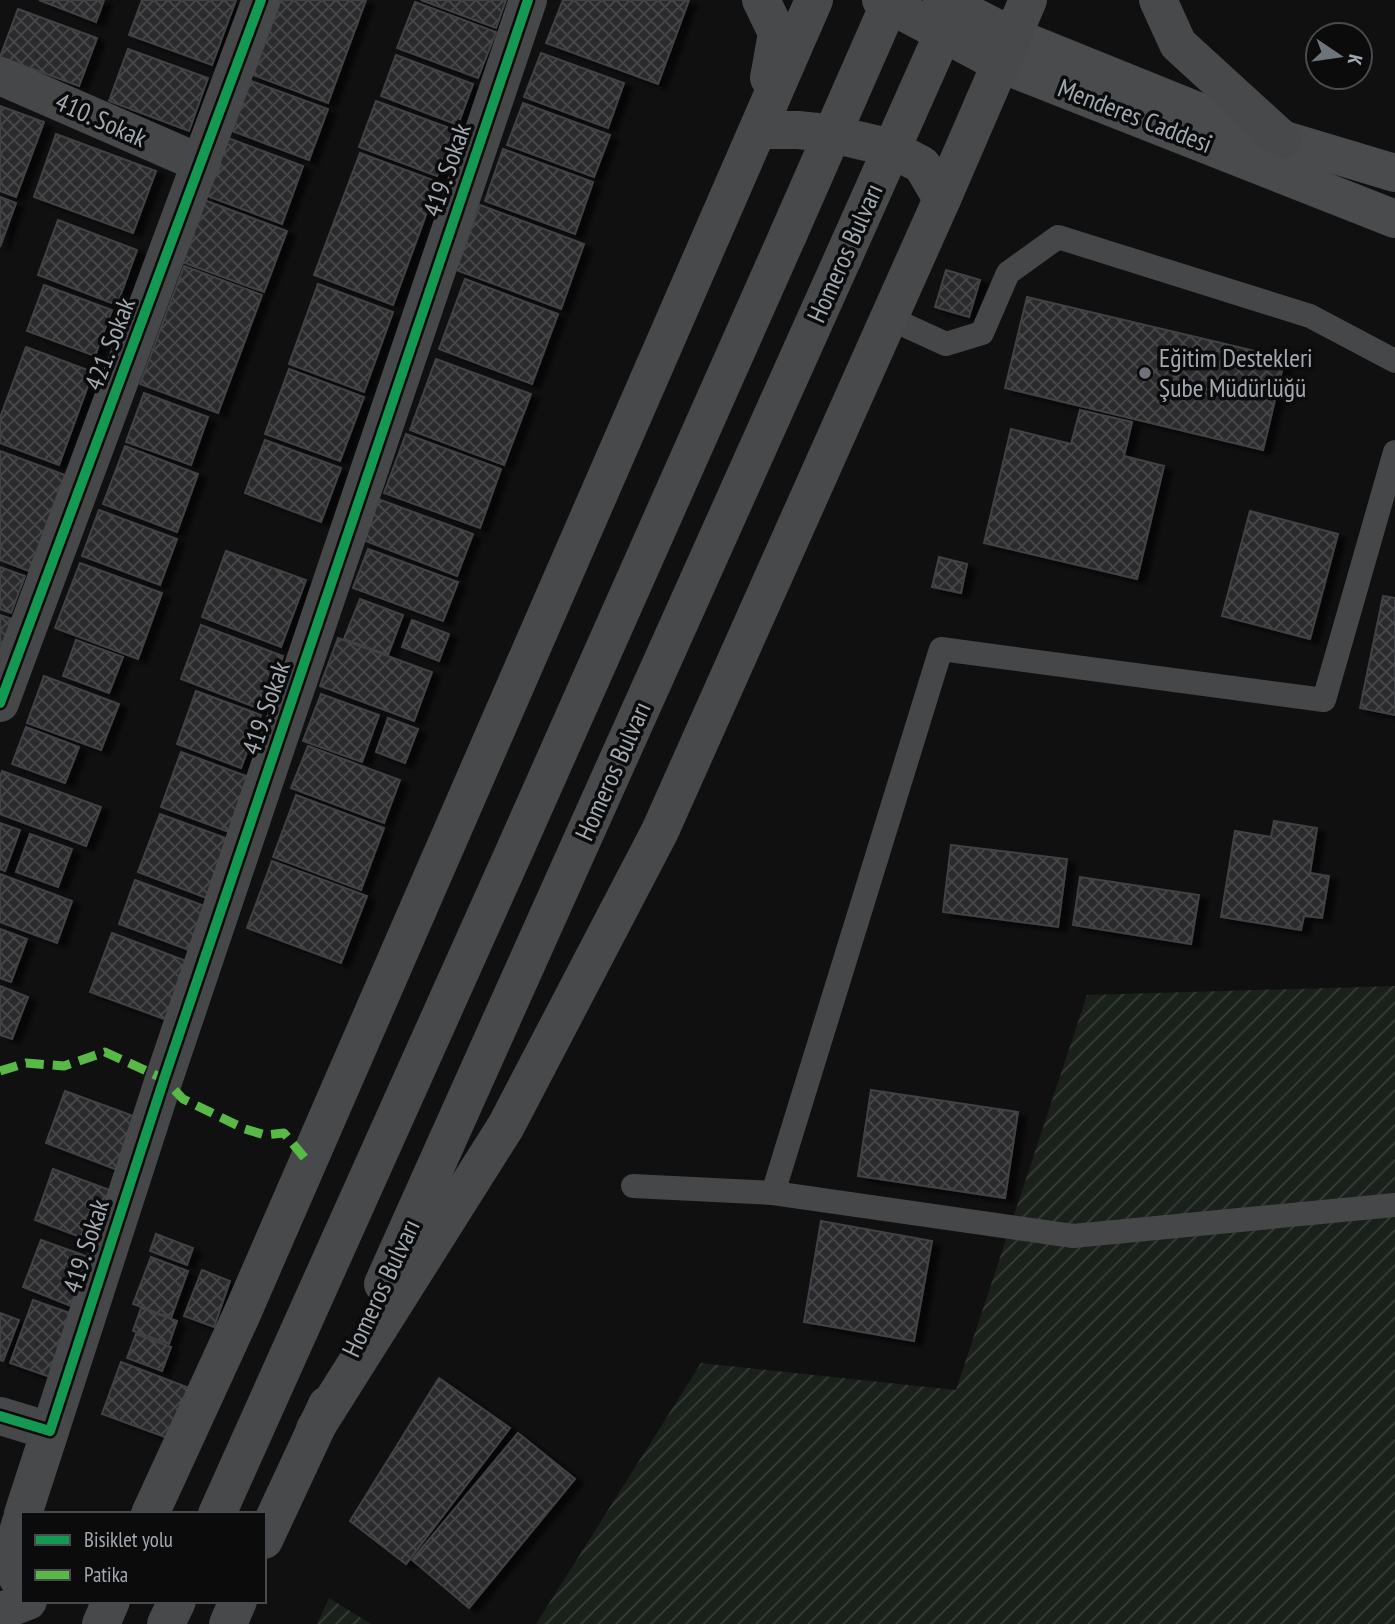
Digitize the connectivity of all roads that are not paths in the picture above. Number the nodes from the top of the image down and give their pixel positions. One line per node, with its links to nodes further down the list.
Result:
1 (261, 0): 15 (street, 421. Sokak)
2 (528, 0): 29 (street, 419. Sokak)
3 (761, 0): 13 (main road)
4 (814, 0): 13 (main road)
5 (881, 0): 11 (main road, Menderes Caddesi)
6 (891, 0): 32 (main road, bridge)
7 (942, 0): 11 (main road)
8 (958, 0): 28 (main road, Homeros Bulvarı, bridge)
9 (1028, 0): 11 (main road)
10 (1158, 0): 14 (main road)
11 (1007, 50): 14 (main road, Menderes Caddesi); 17 (main road); 18 (main road, Menderes Caddesi)
12 (0, 76): 15 (street, 410. Sokak)
13 (760, 130): 17 (main road); 31 (main road)
14 (1282, 139): 16 (main road, Menderes Caddesi)
15 (202, 164): 23 (street, 421. Sokak)
16 (1395, 173)
17 (942, 200): 19 (main road)
18 (1395, 219)
19 (889, 318): 20 (lane); 28 (main road)
20 (1395, 361)
21 (1395, 452): 22 (lane)
22 (1389, 493): 25 (lane)
23 (0, 703)
24 (633, 1186): 25 (lane)
25 (773, 1193): 26 (lane)
26 (1395, 1205)
27 (0, 1416): 29 (street)
28 (315, 1429): 34 (main road, Homeros Bulvarı)
29 (50, 1431): 30 (main road)
30 (24, 1512)
31 (151, 1512)
32 (217, 1512)
33 (21, 1521): 35 (main road)
34 (266, 1536)
35 (21, 1584)
36 (23, 1603): 40 (main road)
37 (110, 1603): 41 (main road)
38 (176, 1603): 42 (main road)
39 (237, 1603): 43 (main road)
40 (0, 1618)
41 (101, 1624)
42 (166, 1624)
43 (228, 1624)

